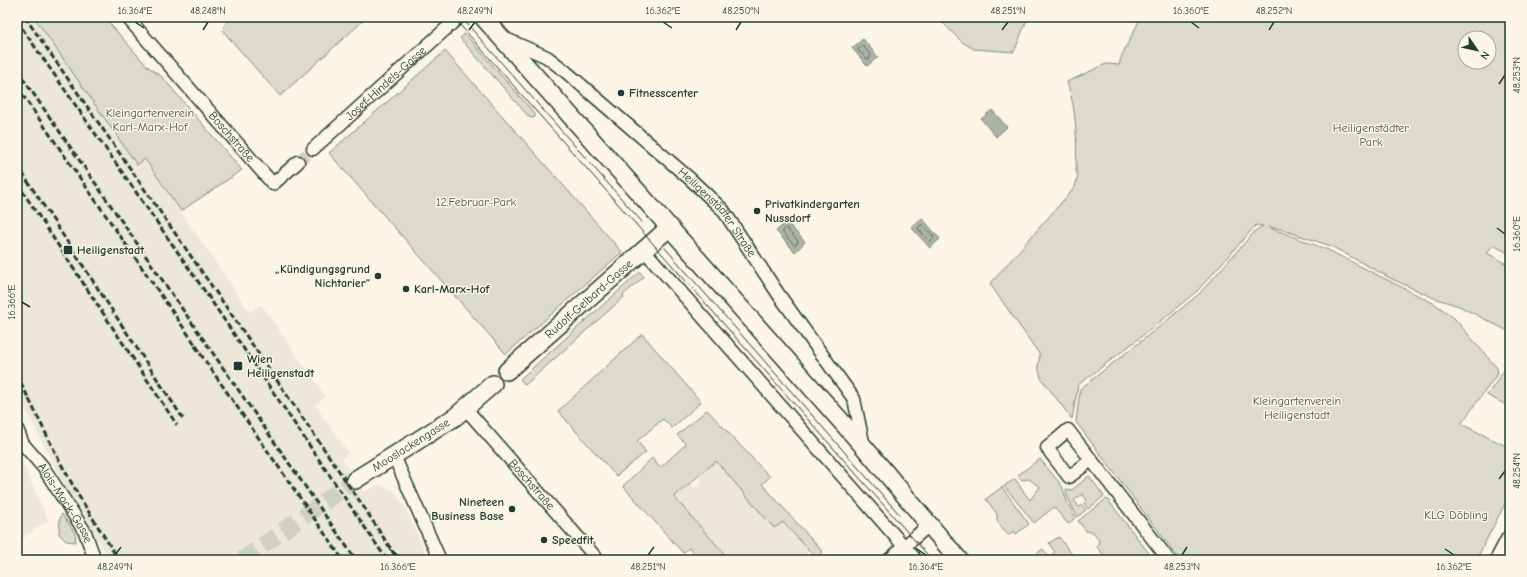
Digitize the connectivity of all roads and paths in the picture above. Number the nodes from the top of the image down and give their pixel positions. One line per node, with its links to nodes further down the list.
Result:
1 (127, 17): 6 (street, Boschstraße)
2 (459, 17): 5 (street, Josef-Hindels-Gasse)
3 (483, 17): 4 (main road, Heiligenstädter Straße)
4 (502, 37): 7 (main road, Heiligenstädter Straße); 13 (street, Heiligenstädter Straße)
5 (313, 149)
6 (298, 162)
7 (670, 228): 8 (main road, Rudolf-Gelbard-Gasse); 13 (main road, Heiligenstädter Straße)
8 (644, 250): 9 (main road, Rudolf-Gelbard-Gasse); 19 (street)
9 (507, 371)
10 (493, 384): 11 (main road)
11 (466, 409): 14 (main road, Mooslackengasse); 22 (street, Boschstraße)
12 (17, 429): 20 (street, Alois-Mock-Gasse)
13 (864, 447): 17 (main road, Heiligenstädter Straße)
14 (394, 456): 16 (main road, Mooslackengasse); 21 (street)
15 (1091, 460): 26 (street)
16 (355, 480)
17 (930, 524): 19 (street); 25 (main road, Heiligenstädter Straße)
18 (1510, 539): 27 (main road)
19 (904, 546): 23 (street); 24 (street)
20 (95, 560)
21 (440, 560)
22 (598, 560)
23 (889, 560)
24 (916, 560)
25 (959, 560)
26 (1169, 560)
27 (1499, 560)

